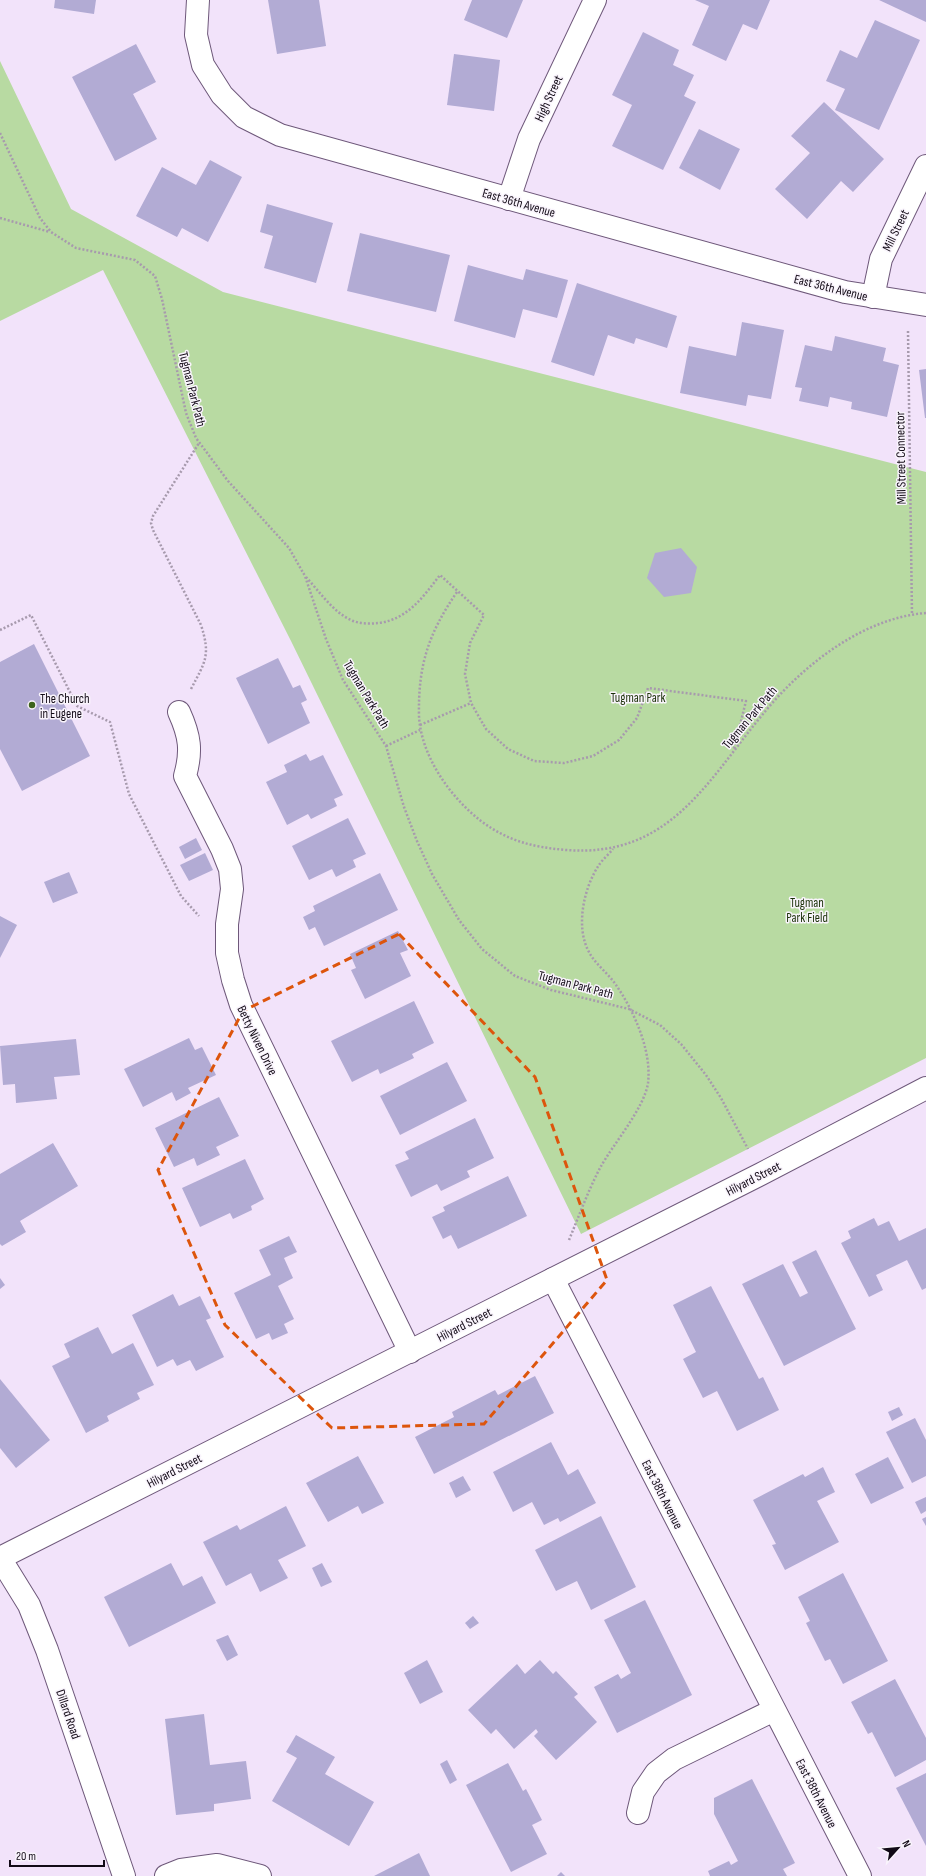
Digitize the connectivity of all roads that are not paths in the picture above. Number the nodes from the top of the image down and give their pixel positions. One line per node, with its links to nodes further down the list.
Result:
1 (198, 0): 4 (street, East 36th Avenue)
2 (595, 0): 4 (street, High Street)
3 (926, 166): 5 (street, Mill Street)
4 (509, 199): 5 (street, East 36th Avenue)
5 (874, 297): 6 (street, East 36th Avenue)
6 (917, 303)
7 (179, 712): 10 (street, Betty Niven Drive)
8 (926, 1088): 9 (street, Hilyard Street)
9 (553, 1279): 10 (street, Hilyard Street); 12 (street, East 38th Avenue)
10 (410, 1352): 11 (street, Hilyard Street)
11 (0, 1558): 14 (street, Dillard Road)
12 (774, 1710): 13 (street); 17 (street, East 38th Avenue)
13 (638, 1813)
14 (124, 1876)
15 (166, 1876): 16 (street)
16 (260, 1876)
17 (860, 1876)

